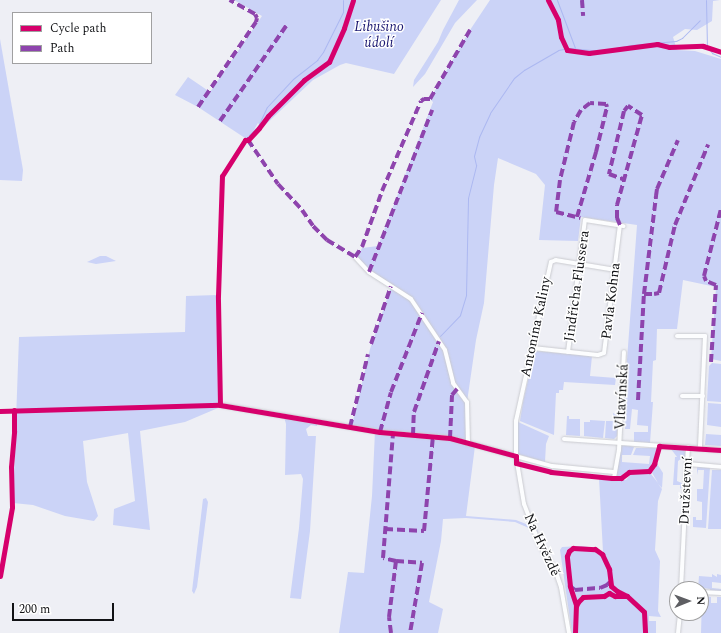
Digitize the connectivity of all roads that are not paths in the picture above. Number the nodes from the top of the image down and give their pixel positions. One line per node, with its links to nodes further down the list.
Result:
1 (622, 225): 3 (street, Jindřicha Flussera); 4 (street, Pavla Kohna)
2 (355, 257): 14 (street)
3 (581, 264): 4 (street, Antonína Kaliny); 6 (street, Antonína Kaliny); 7 (street, Jindřicha Flussera)
4 (615, 270): 7 (street, Pavla Kohna)
5 (677, 336): 10 (street, Družstevní)
6 (533, 348): 7 (street, Pavla Kohna); 18 (street, Antonína Kaliny)
7 (568, 352)
8 (624, 352): 13 (street, Vltavínská)
9 (682, 396): 10 (street)
10 (703, 396): 16 (street, Družstevní)
11 (220, 405): 14 (street)
12 (564, 439): 13 (street, Vltavínská)
13 (619, 443): 15 (street, Vltavínská); 21 (street)
14 (468, 444): 18 (street)
15 (688, 447): 16 (street, Družstevní); 19 (street, Družstevní)
16 (700, 448): 17 (street)
17 (721, 450)
18 (516, 456): 21 (street); 27 (street, Na Hvězdě)
19 (688, 464): 20 (street); 23 (street, Družstevní)
20 (721, 467)
21 (614, 472): 22 (street)
22 (614, 478)
23 (681, 581)
24 (709, 592): 25 (street)
25 (721, 593)
26 (679, 621): 28 (street)
27 (569, 633)
28 (678, 633)

